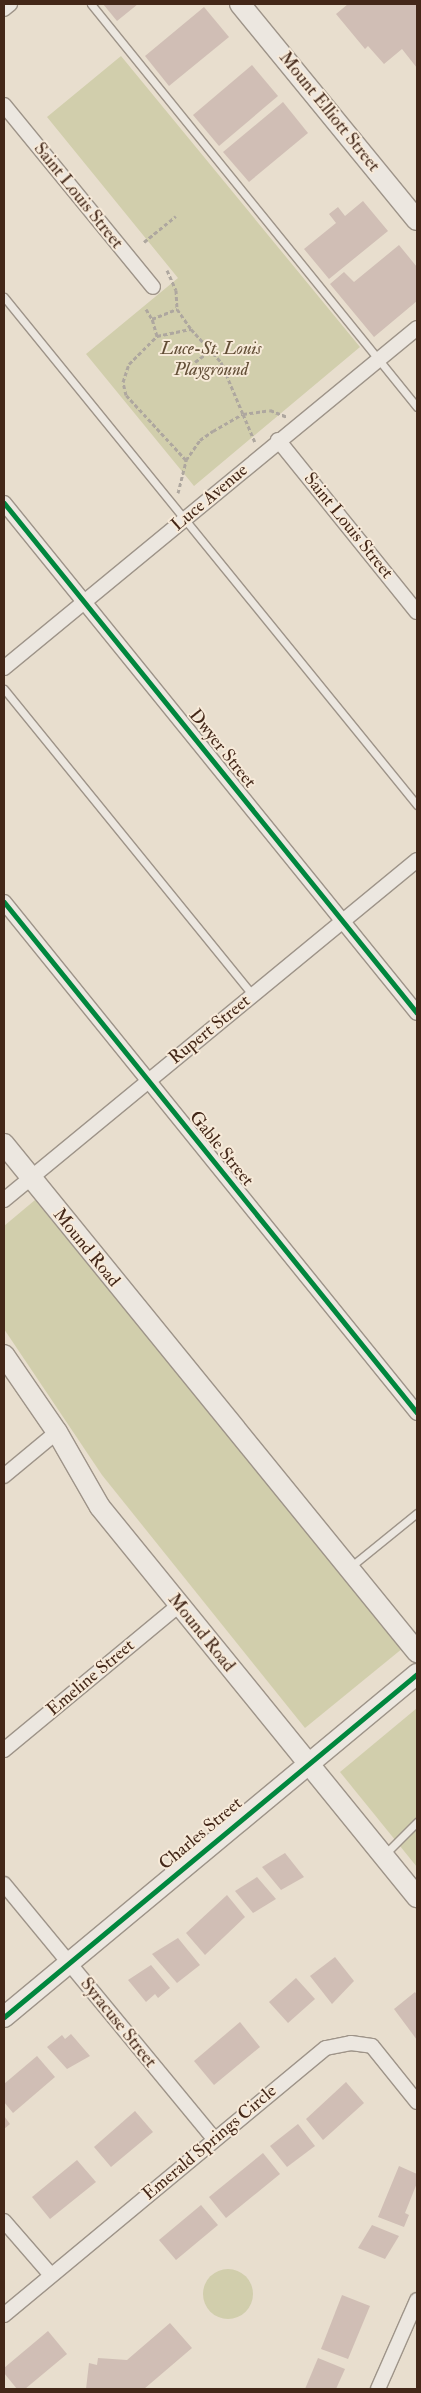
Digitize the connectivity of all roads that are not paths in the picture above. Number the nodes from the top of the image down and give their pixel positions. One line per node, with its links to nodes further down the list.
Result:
1 (10, 4): 4 (street)
2 (90, 4): 10 (lane)
3 (240, 4): 6 (main road, Mount Elliott Street)
4 (4, 9)
5 (4, 105): 7 (street, Saint Louis Street)
6 (417, 220)
7 (153, 287)
8 (4, 297): 14 (lane)
9 (417, 328): 10 (street, Luce Avenue)
10 (379, 359): 11 (lane); 12 (street, Luce Avenue)
11 (417, 406)
12 (278, 440): 14 (street, Luce Avenue); 16 (street, Saint Louis Street)
13 (4, 503): 15 (street, Dwyer Street)
14 (184, 520): 15 (street, Luce Avenue); 19 (lane)
15 (85, 602): 17 (street, Luce Avenue); 22 (street, Dwyer Street)
16 (417, 612)
17 (4, 668)
18 (4, 689): 23 (lane)
19 (417, 805)
20 (417, 860): 22 (street, Rupert Street)
21 (4, 902): 25 (street, Gable Street)
22 (343, 921): 23 (street, Rupert Street); 24 (street, Dwyer Street)
23 (253, 995): 25 (street, Rupert Street)
24 (417, 1013)
25 (148, 1081): 27 (street, Rupert Street); 30 (street, Gable Street)
26 (4, 1144): 27 (main road, Mound Road)
27 (30, 1178): 28 (street, Rupert Street); 34 (main road, Mound Road)
28 (4, 1200)
29 (4, 1355): 31 (main road, Mound Road)
30 (417, 1413)
31 (56, 1432): 32 (street); 35 (main road, Mound Road)
32 (4, 1476)
33 (417, 1513): 34 (lane)
34 (348, 1568): 36 (main road, Mound Road)
35 (178, 1606): 38 (street, Emeline Street); 39 (main road, Mound Road)
36 (417, 1652)
37 (417, 1674): 39 (main road, Charles Street)
38 (4, 1750)
39 (310, 1762): 41 (main road, Mound Road); 44 (main road, Charles Street)
40 (417, 1822): 41 (lane)
41 (384, 1855): 43 (main road, Mound Road)
42 (4, 1884): 44 (street, Syracuse Street)
43 (417, 1897)
44 (68, 1963): 45 (main road, Charles Street); 47 (street, Syracuse Street)
45 (4, 2017)
46 (417, 2102): 47 (street, Emerald Springs Circle)
47 (214, 2139): 49 (street, Emerald Springs Circle)
48 (4, 2221): 49 (street)
49 (50, 2274): 51 (street, Emerald Springs Circle)
50 (417, 2300): 52 (street)
51 (4, 2314)
52 (378, 2389)

